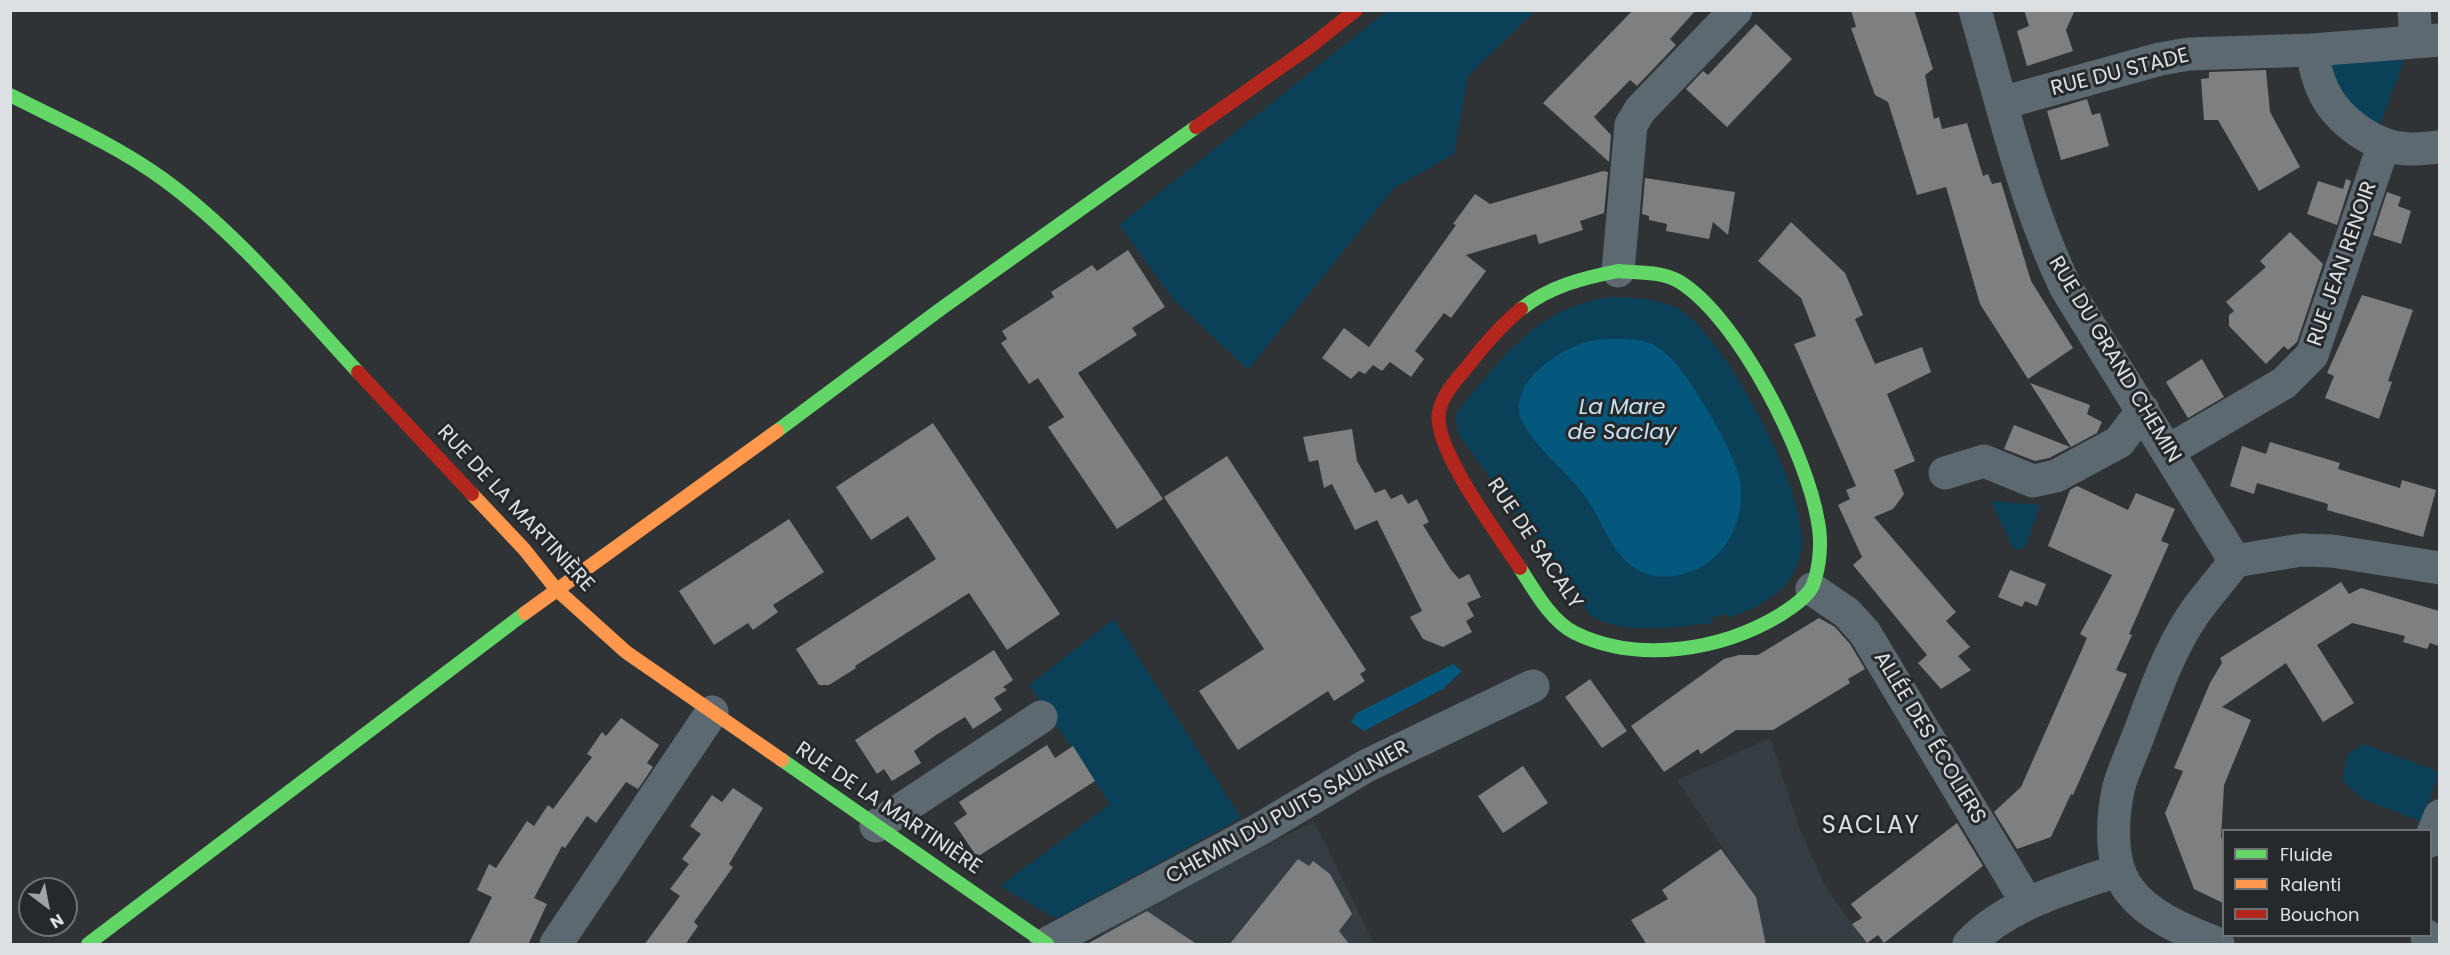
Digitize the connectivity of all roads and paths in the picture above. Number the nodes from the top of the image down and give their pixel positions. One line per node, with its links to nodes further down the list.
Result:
1 (1356, 10): 17 (street)
2 (1736, 10): 10 (street)
3 (1975, 10): 7 (street, RUE DU GRAND CHEMIN)
4 (2423, 30): 5 (street, RUE DU STADE)
5 (2312, 50): 7 (street, RUE DU STADE); 8 (street)
6 (10, 94): 17 (street, RUE DE LA MARTINIÈRE)
7 (2002, 103): 11 (street, RUE DU GRAND CHEMIN)
8 (2384, 144): 9 (street); 12 (street, RUE JEAN RENOIR)
9 (2439, 147)
10 (1618, 271): 16 (street, RUE DE SACALY); 16 (street, RUE DE SACALY)
11 (2143, 410): 12 (street, RUE DU GRAND CHEMIN); 13 (street)
12 (2168, 452): 14 (street, RUE DU GRAND CHEMIN)
13 (1945, 473)
14 (2235, 561): 15 (street); 24 (street)
15 (2439, 568)
16 (1812, 589): 25 (street, ALLÉE DES ÉCOLIERS)
17 (556, 590): 19 (street, RUE DE LA MARTINIÈRE); 28 (street)
18 (1533, 686): 27 (street, CHEMIN DU PUITS SAULNIER)
19 (712, 712): 22 (street, RUE DE LA MARTINIÈRE); 29 (street)
20 (1041, 717): 22 (street)
21 (2439, 816): 23 (street)
22 (876, 826): 27 (street, RUE DE LA MARTINIÈRE)
23 (2432, 836)
24 (2119, 870): 25 (street); 26 (street)
25 (2027, 903): 30 (street)
26 (2170, 935): 31 (street)
27 (1046, 944)
28 (88, 945)
29 (556, 945)
30 (1969, 945)
31 (2218, 945)

